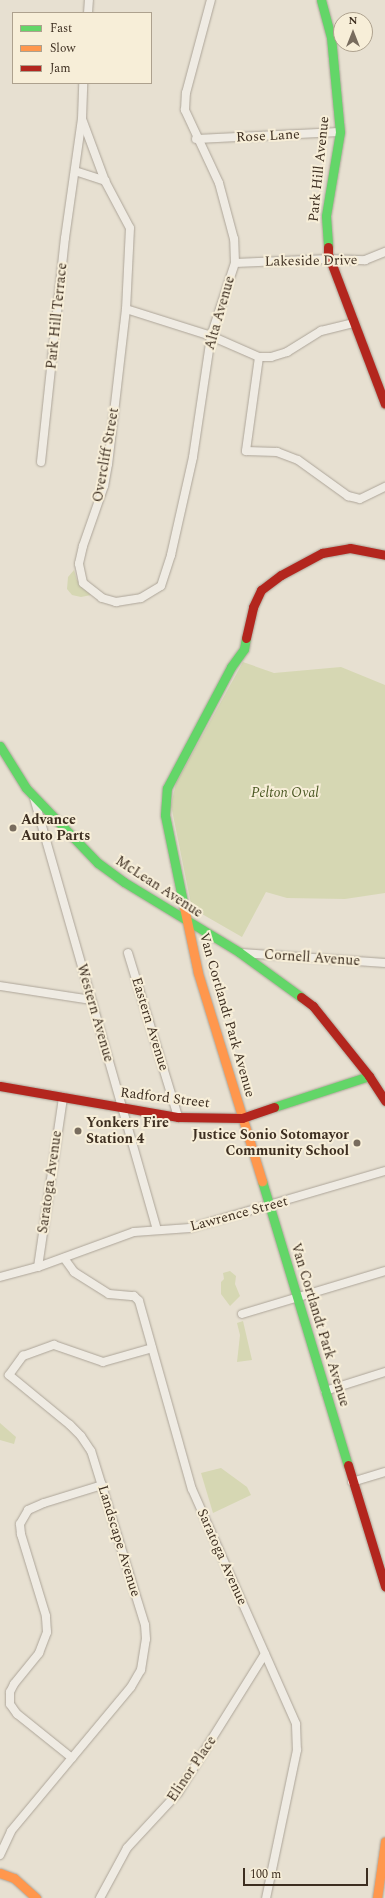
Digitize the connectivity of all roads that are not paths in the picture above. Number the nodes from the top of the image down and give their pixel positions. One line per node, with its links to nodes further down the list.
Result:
1 (89, 0): 4 (street)
2 (211, 0): 8 (street, Alta Avenue)
3 (321, 0): 7 (street, Park Hill Avenue)
4 (88, 12)
5 (83, 84): 6 (street, Park Hill Terrace)
6 (82, 119): 9 (street, Park Hill Terrace); 10 (street, Overcliff Street)
7 (340, 132): 8 (street, Rose Lane); 12 (street, Park Hill Avenue)
8 (196, 139): 13 (street, Alta Avenue)
9 (75, 171): 10 (street); 19 (street, Park Hill Terrace)
10 (105, 182): 14 (street, Overcliff Street)
11 (385, 252): 12 (street, Lakeside Drive)
12 (329, 259): 13 (street, Lakeside Drive); 15 (street, Park Hill Avenue)
13 (235, 263): 16 (street, Alta Avenue)
14 (126, 309): 16 (street); 22 (street, Overcliff Street)
15 (353, 323): 17 (street); 18 (street, Park Hill Avenue)
16 (211, 336): 17 (street); 22 (street, Alta Avenue)
17 (259, 357): 20 (street)
18 (385, 404)
19 (41, 462)
20 (385, 487)
21 (385, 555): 25 (street, Van Cortlandt Park Avenue)
22 (95, 593)
23 (0, 746): 24 (street, McLean Avenue)
24 (33, 796): 25 (street, McLean Avenue); 30 (street, Western Avenue)
25 (186, 921): 26 (street, McLean Avenue); 37 (street, Van Cortlandt Park Avenue)
26 (239, 952): 28 (street, Cornell Avenue); 31 (street, McLean Avenue)
27 (128, 953): 36 (street, Eastern Avenue)
28 (385, 963)
29 (0, 986): 30 (street)
30 (92, 1000): 35 (street, Western Avenue)
31 (369, 1076): 34 (street, McLean Avenue); 37 (street, Radford Street)
32 (0, 1086): 33 (street, Radford Street)
33 (63, 1097): 35 (street, Radford Street); 42 (street, Saratoga Avenue)
34 (385, 1101)
35 (122, 1107): 36 (street, Radford Street); 40 (street, Western Avenue)
36 (178, 1117): 37 (street, Radford Street)
37 (242, 1118): 39 (street, Van Cortlandt Park Avenue)
38 (385, 1171): 39 (street, Lawrence Street)
39 (270, 1206): 40 (street, Lawrence Street); 45 (street, Van Cortlandt Park Avenue)
40 (157, 1230): 41 (street, Lawrence Street)
41 (64, 1258): 42 (street, Lawrence Street); 47 (street, Saratoga Avenue)
42 (38, 1267): 44 (street, Lawrence Street)
43 (385, 1271): 45 (street)
44 (0, 1277)
45 (296, 1298): 46 (street); 49 (street, Van Cortlandt Park Avenue)
46 (242, 1314)
47 (152, 1348): 52 (street, Landscape Avenue); 55 (street, Saratoga Avenue)
48 (385, 1372): 49 (street)
49 (326, 1391): 51 (street, Van Cortlandt Park Avenue)
50 (385, 1472): 51 (street)
51 (352, 1482): 53 (street, Van Cortlandt Park Avenue)
52 (102, 1485): 56 (street, Landscape Avenue); 56 (street)
53 (382, 1569): 54 (street, Van Cortlandt Park Avenue)
54 (385, 1586)
55 (265, 1654): 61 (street, Elinor Place); 62 (street, Saratoga Avenue)
56 (72, 1758): 58 (street, Landscape Avenue)
57 (385, 1842): 63 (street)
58 (0, 1855)
59 (0, 1873): 60 (street)
60 (36, 1898)
61 (100, 1898)
62 (266, 1898)
63 (377, 1898)

